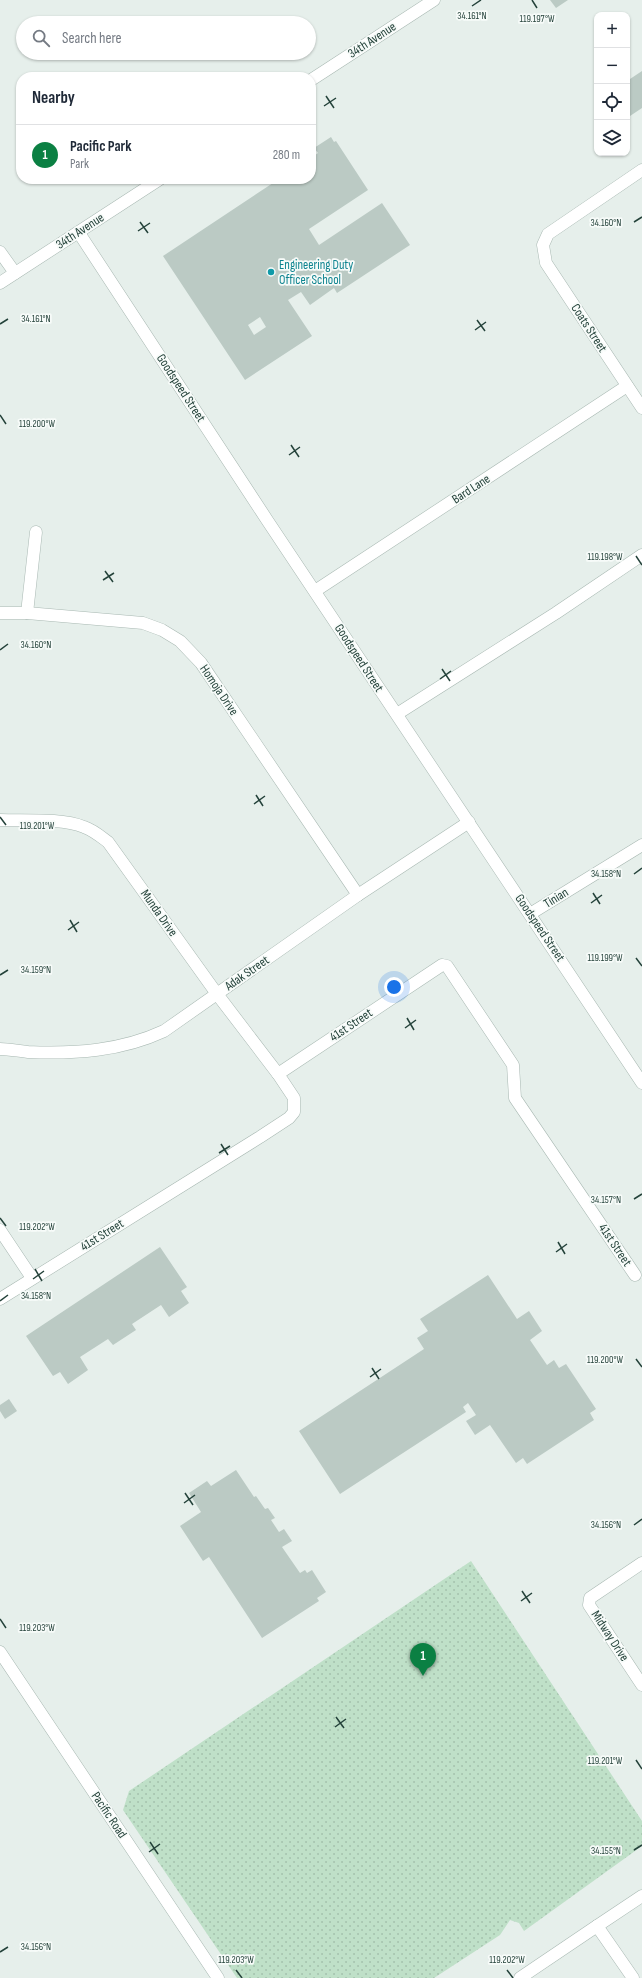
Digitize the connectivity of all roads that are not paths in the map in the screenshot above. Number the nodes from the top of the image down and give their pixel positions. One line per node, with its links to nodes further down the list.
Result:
1 (434, 0): 2 (street, 34th Avenue)
2 (316, 77)
3 (642, 170): 9 (street, Coats Street)
4 (152, 184): 5 (street, 34th Avenue)
5 (79, 233): 7 (street, 34th Avenue); 13 (street, Goodspeed Street)
6 (0, 252): 7 (street)
7 (15, 273): 8 (street, 34th Avenue)
8 (0, 284)
9 (627, 386): 10 (street, Coats Street); 13 (street, Bard Lane)
10 (642, 408)
11 (36, 532): 15 (street)
12 (642, 555): 16 (street)
13 (315, 591): 16 (street, Goodspeed Street)
14 (0, 613): 15 (street, Homoja Drive)
15 (28, 613): 20 (street, Homoja Drive)
16 (396, 714): 18 (street, Goodspeed Street)
17 (0, 820): 22 (street, Munda Drive)
18 (470, 822): 20 (street, Adak Street); 21 (street, Goodspeed Street)
19 (642, 845): 21 (street, Tinian)
20 (358, 895): 22 (street, Adak Street)
21 (530, 914): 25 (street, Goodspeed Street)
22 (217, 994): 23 (street, Adak Street); 24 (street, Munda Drive)
23 (0, 1049)
24 (278, 1074): 27 (street, 41st Street); 28 (street, 41st Street)
25 (642, 1083)
26 (0, 1230): 28 (street)
27 (635, 1275)
28 (32, 1278): 29 (street, 41st Street)
29 (0, 1300)
30 (642, 1563): 32 (street, Midway Drive)
31 (0, 1652): 35 (street, Pacific Road)
32 (642, 1685)
33 (642, 1896): 34 (street)
34 (597, 1926): 36 (street); 37 (street)
35 (218, 1978)
36 (520, 1978)
37 (633, 1978)

